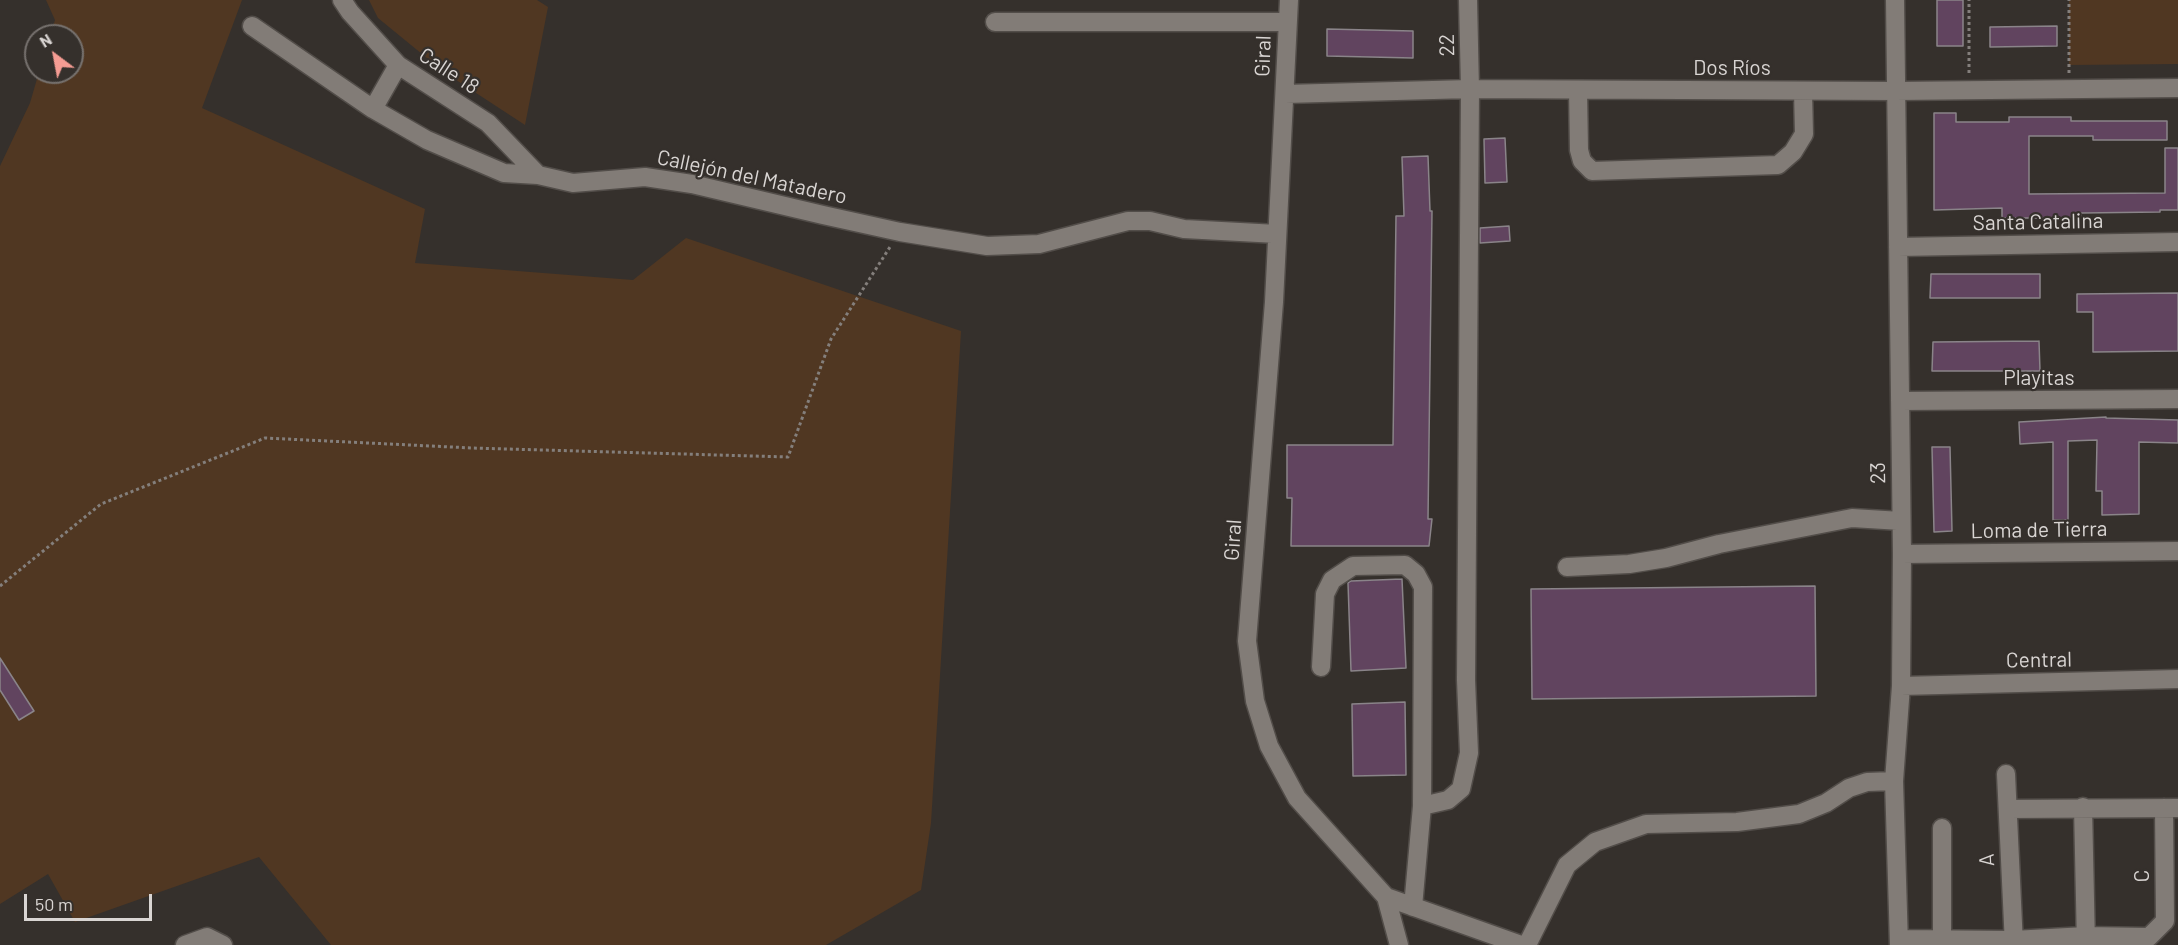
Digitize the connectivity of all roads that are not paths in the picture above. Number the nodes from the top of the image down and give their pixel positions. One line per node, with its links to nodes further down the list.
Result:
1 (342, 0): 8 (street, Calle 18)
2 (1289, 0): 6 (street, Giral)
3 (1468, 0): 10 (street, 22)
4 (1895, 0): 13 (street, 23)
5 (995, 22): 6 (street)
6 (1287, 22): 14 (street, Giral)
7 (252, 26): 15 (street, Callejón del Matadero)
8 (398, 65): 15 (street); 16 (street, Calle 18)
9 (2178, 88): 13 (street, Dos Ríos)
10 (1470, 89): 11 (street, Dos Ríos); 14 (street, Dos Ríos); 31 (street, 22)
11 (1578, 90): 12 (street, Dos Ríos); 12 (street)
12 (1803, 91): 13 (street, Dos Ríos)
13 (1896, 91): 19 (street, 23)
14 (1285, 94): 17 (street, Giral)
15 (373, 109): 16 (street, Callejón del Matadero)
16 (538, 175): 17 (street, Callejón del Matadero)
17 (1277, 234): 36 (street, Giral)
18 (2178, 242): 19 (street, Santa Catalina)
19 (1898, 247): 21 (street, 23)
20 (2178, 399): 21 (street, Playitas)
21 (1900, 401): 22 (street, 23)
22 (1901, 521): 24 (street, 23); 25 (street)
23 (2178, 551): 24 (street, Loma de Tierra)
24 (1902, 554): 28 (street, 23)
25 (1567, 567)
26 (1321, 667): 31 (street)
27 (2178, 679): 28 (street, Central)
28 (1901, 686): 30 (street, 23)
29 (2006, 774): 34 (street, A)
30 (1894, 781): 39 (street, 23); 46 (street)
31 (1422, 806): 37 (street)
32 (2083, 807): 33 (street); 34 (street); 38 (street)
33 (2171, 808): 38 (street, C)
34 (2008, 809): 41 (street, A)
35 (1942, 828): 40 (street)
36 (1386, 897): 37 (street, Giral); 44 (street)
37 (1413, 907): 45 (street, Giral)
38 (2086, 941): 41 (street)
39 (1899, 942): 40 (street)
40 (1941, 942): 41 (street)
41 (2014, 943)
42 (185, 945): 43 (street)
43 (223, 945)
44 (1399, 945)
45 (1521, 945)
46 (1527, 945)

